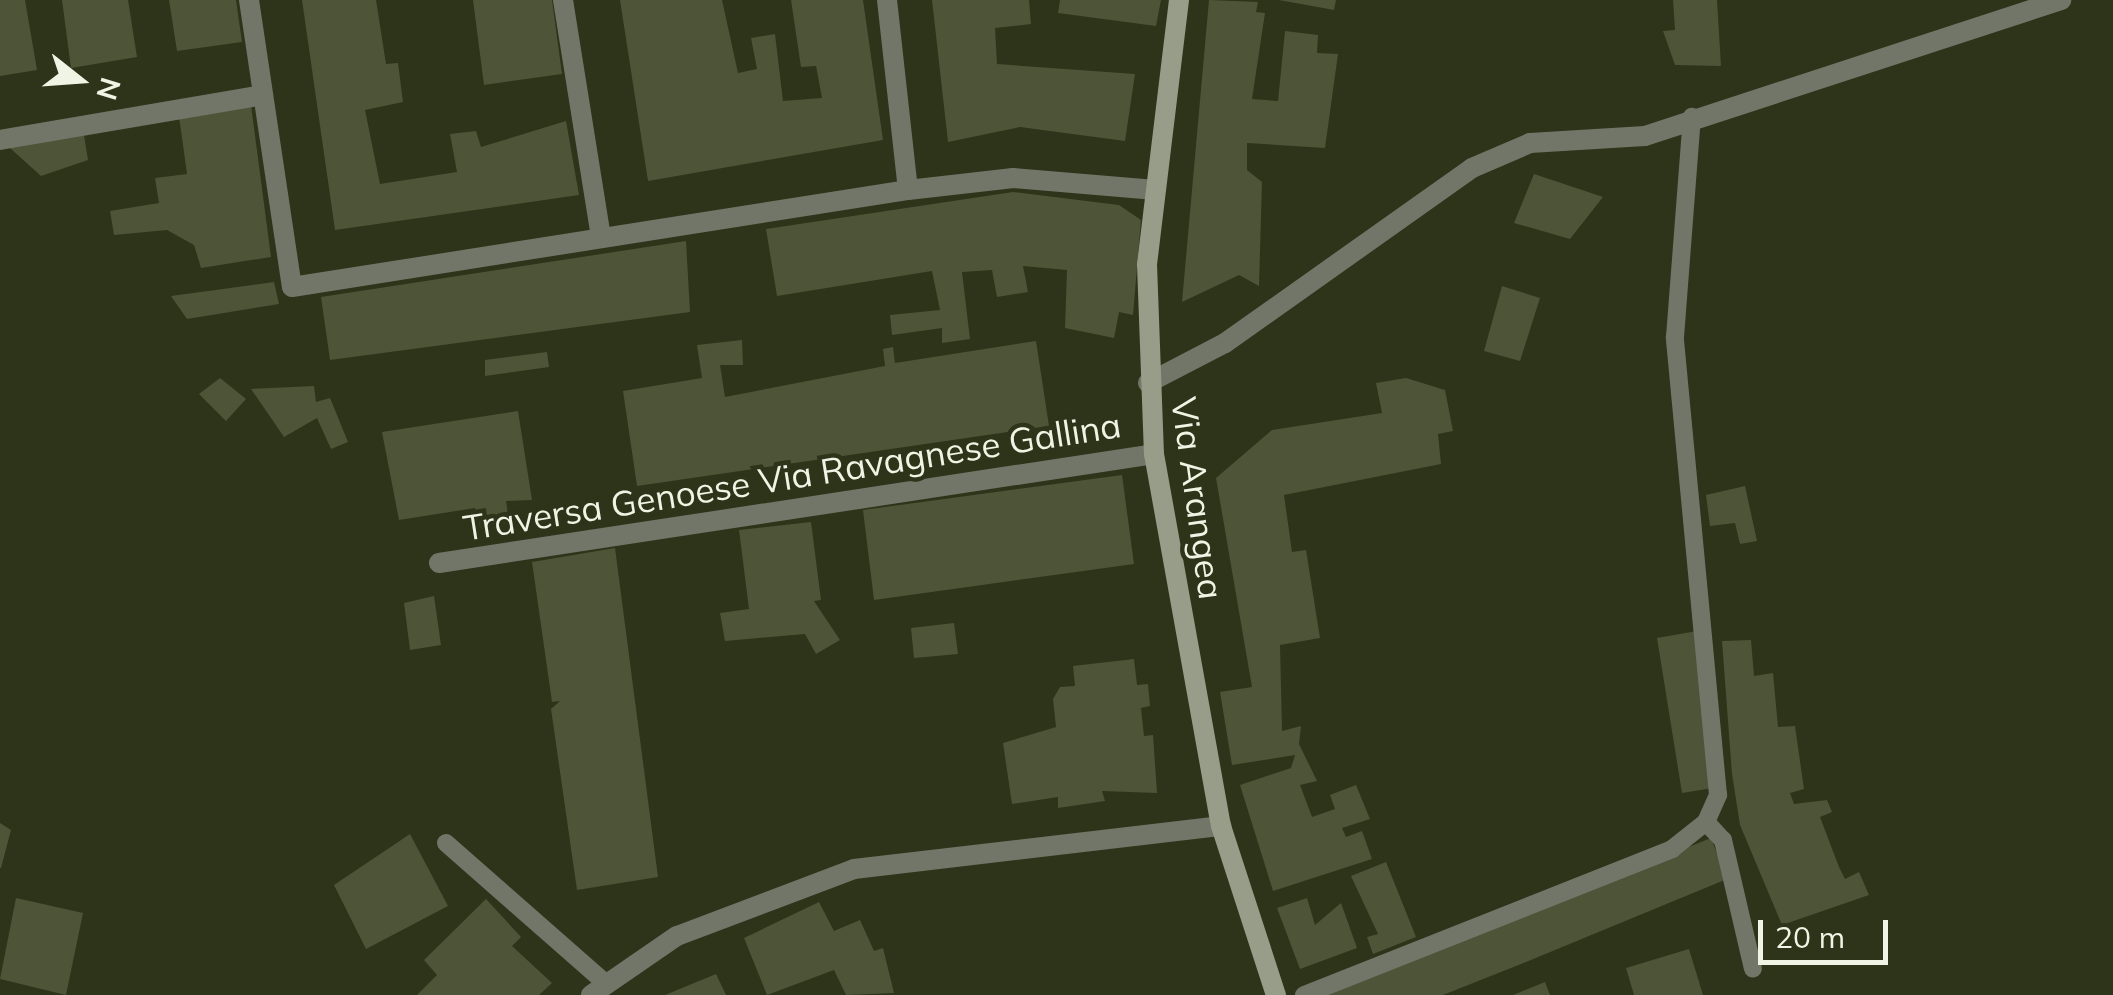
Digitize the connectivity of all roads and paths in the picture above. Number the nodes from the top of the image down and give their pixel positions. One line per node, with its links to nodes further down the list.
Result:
1 (249, 0): 6 (street)
2 (563, 0): 11 (street)
3 (887, 0): 9 (street)
4 (1178, 0): 10 (street, Via Arangea)
5 (2061, 0): 7 (street)
6 (262, 95): 8 (street); 11 (street)
7 (1692, 117): 12 (street); 15 (lane)
8 (0, 140)
9 (908, 190): 10 (street); 11 (street)
10 (1155, 190): 12 (street, Via Arangea)
11 (601, 236)
12 (1148, 384): 13 (street, Via Arangea)
13 (1154, 454): 14 (street, Traversa Genoese Via Ravagnese Gallina); 16 (street, Via Arangea)
14 (440, 562)
15 (1706, 822): 18 (lane); 21 (lane)
16 (1221, 826): 19 (street); 20 (street, Via Arangea)
17 (446, 842): 19 (lane)
18 (1752, 969)
19 (596, 987)
20 (1276, 995)
21 (1304, 995)

